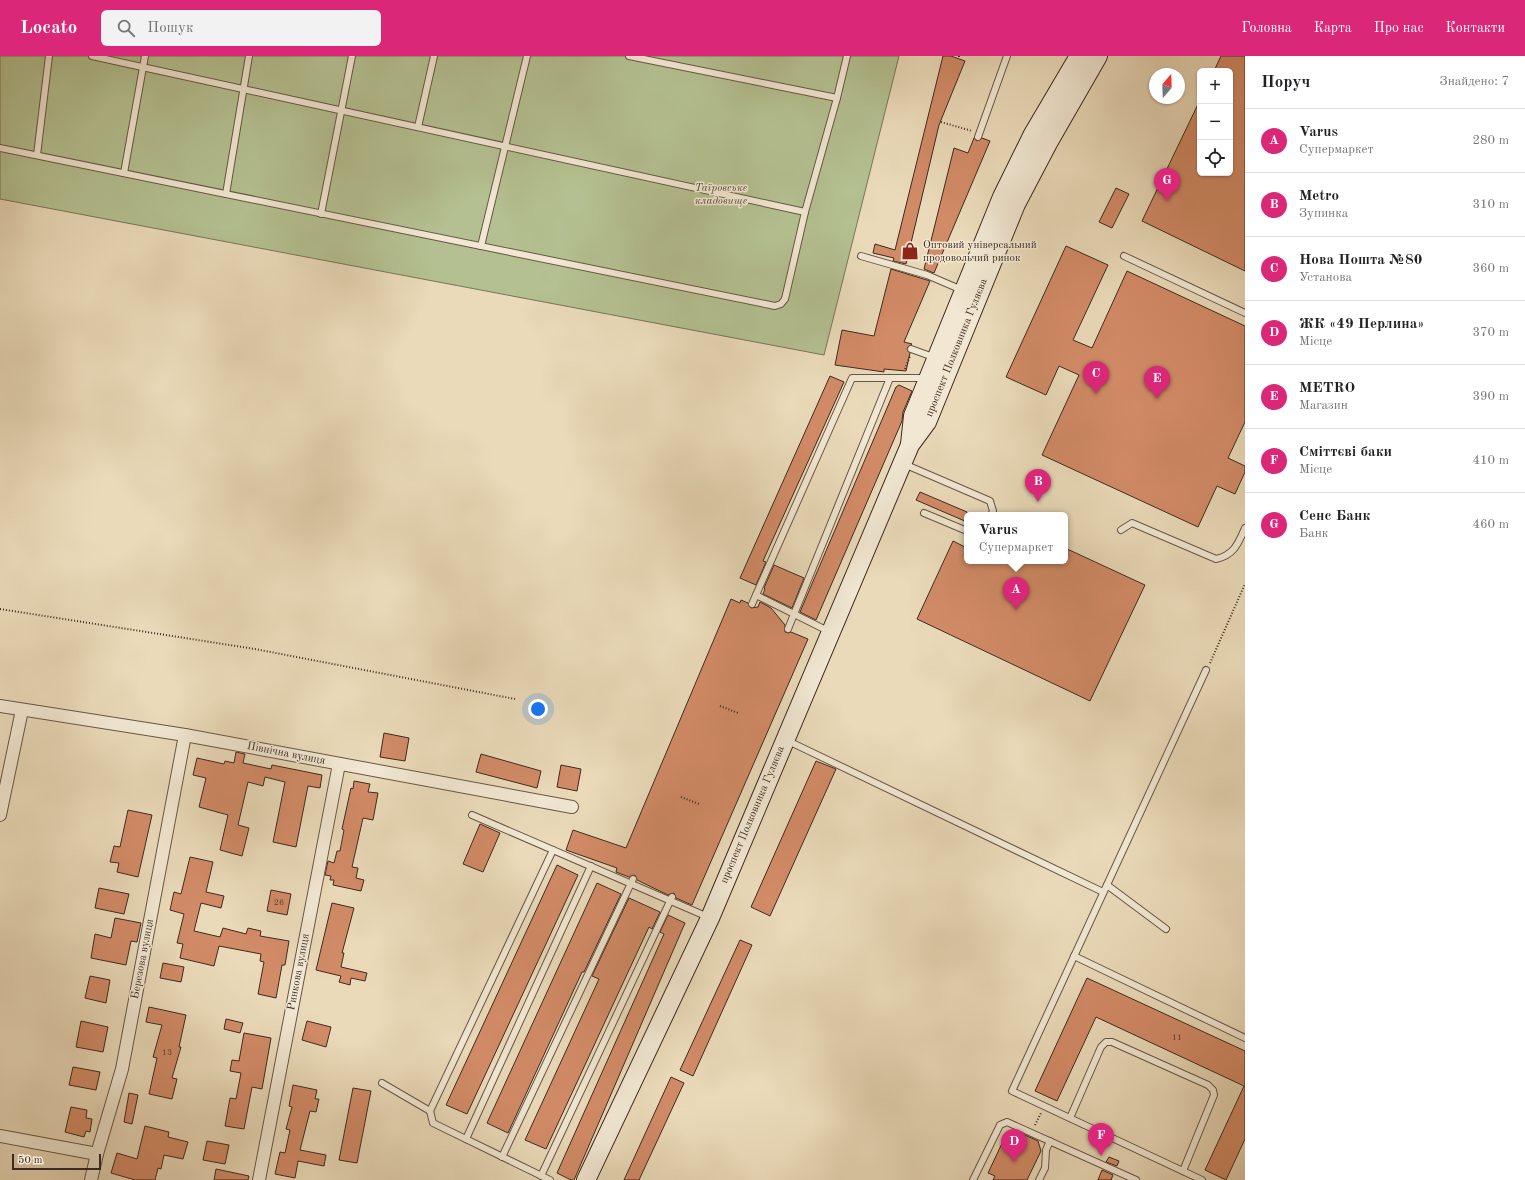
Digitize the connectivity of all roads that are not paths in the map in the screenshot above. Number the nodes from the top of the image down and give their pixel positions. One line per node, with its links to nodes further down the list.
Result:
1 (49, 56): 21 (lane)
2 (92, 56): 13 (lane)
3 (145, 56): 13 (lane)
4 (250, 56): 14 (lane)
5 (352, 56): 16 (lane)
6 (434, 56): 17 (lane)
7 (527, 56): 19 (lane)
8 (629, 56): 15 (lane)
9 (847, 56): 15 (lane)
10 (1007, 56): 18 (lane)
11 (1079, 56): 29 (main road, проспект Полковника Гуляєва)
12 (1098, 56): 35 (main road, проспект Полковника Гуляєва)
13 (143, 66): 14 (lane); 22 (lane)
14 (244, 89): 16 (lane); 23 (lane)
15 (837, 98): 24 (lane)
16 (341, 111): 17 (lane); 25 (lane)
17 (418, 127): 19 (lane)
18 (979, 135)
19 (506, 146): 24 (lane); 26 (lane)
20 (0, 148): 21 (lane)
21 (37, 155): 22 (lane)
22 (124, 173): 23 (lane)
23 (226, 194): 25 (lane)
24 (805, 212): 26 (lane)
25 (321, 214): 26 (lane)
26 (481, 246)
27 (861, 256): 29 (lane)
28 (1124, 256): 30 (lane)
29 (963, 290): 32 (main road, проспект Полковника Гуляєва)
30 (1245, 313)
31 (912, 349): 32 (lane)
32 (936, 358): 34 (main road, проспект Полковника Гуляєва)
33 (890, 378): 34 (lane); 42 (lane); 44 (lane)
34 (928, 378): 35 (main road, проспект Полковника Гуляєва)
35 (910, 445): 36 (main road, проспект Полковника Гуляєва)
36 (902, 464): 37 (lane); 46 (main road, проспект Полковника Гуляєва)
37 (992, 512)
38 (924, 514): 40 (lane)
39 (1245, 528): 41 (lane)
40 (964, 530)
41 (1121, 530)
42 (756, 595): 43 (lane); 44 (lane)
43 (752, 604)
44 (794, 614): 45 (lane); 46 (lane)
45 (788, 629)
46 (830, 632): 51 (main road, проспект Полковника Гуляєва)
47 (1206, 670): 59 (lane)
48 (0, 706): 49 (street, Північна вулиця)
49 (22, 710): 50 (street, Північна вулиця); 54 (street)
50 (185, 735): 52 (street, Північна вулиця); 72 (street, Березова вулиця)
51 (785, 739): 60 (lane); 62 (main road, проспект Полковника Гуляєва)
52 (339, 764): 53 (street, Північна вулиця); 77 (street, Ринкова вулиця)
53 (572, 807)
54 (0, 815)
55 (472, 815): 56 (lane)
56 (553, 850): 57 (lane); 67 (lane)
57 (591, 866): 58 (lane); 70 (lane)
58 (632, 881): 61 (lane); 73 (lane)
59 (1107, 885): 60 (lane); 63 (lane)
60 (1103, 892): 64 (lane)
61 (671, 898): 62 (lane); 75 (lane)
62 (710, 918): 79 (main road, проспект Полковника Гуляєва)
63 (1166, 929)
64 (1074, 956): 65 (lane); 68 (lane)
65 (1245, 1038)
66 (382, 1083): 67 (lane)
67 (430, 1111): 70 (lane)
68 (1070, 1118): 74 (lane); 74 (lane)
69 (0, 1136): 72 (street)
70 (466, 1139): 73 (lane)
71 (1050, 1141): 80 (lane); 81 (lane); 82 (lane)
72 (97, 1154): 76 (street, Березова вулиця)
73 (502, 1157): 75 (lane)
74 (1183, 1171): 83 (lane)
75 (541, 1176): 78 (lane)
76 (91, 1180)
77 (259, 1180)
78 (550, 1180)
79 (586, 1180)
80 (973, 1180)
81 (1039, 1180)
82 (1136, 1180)
83 (1202, 1180)

